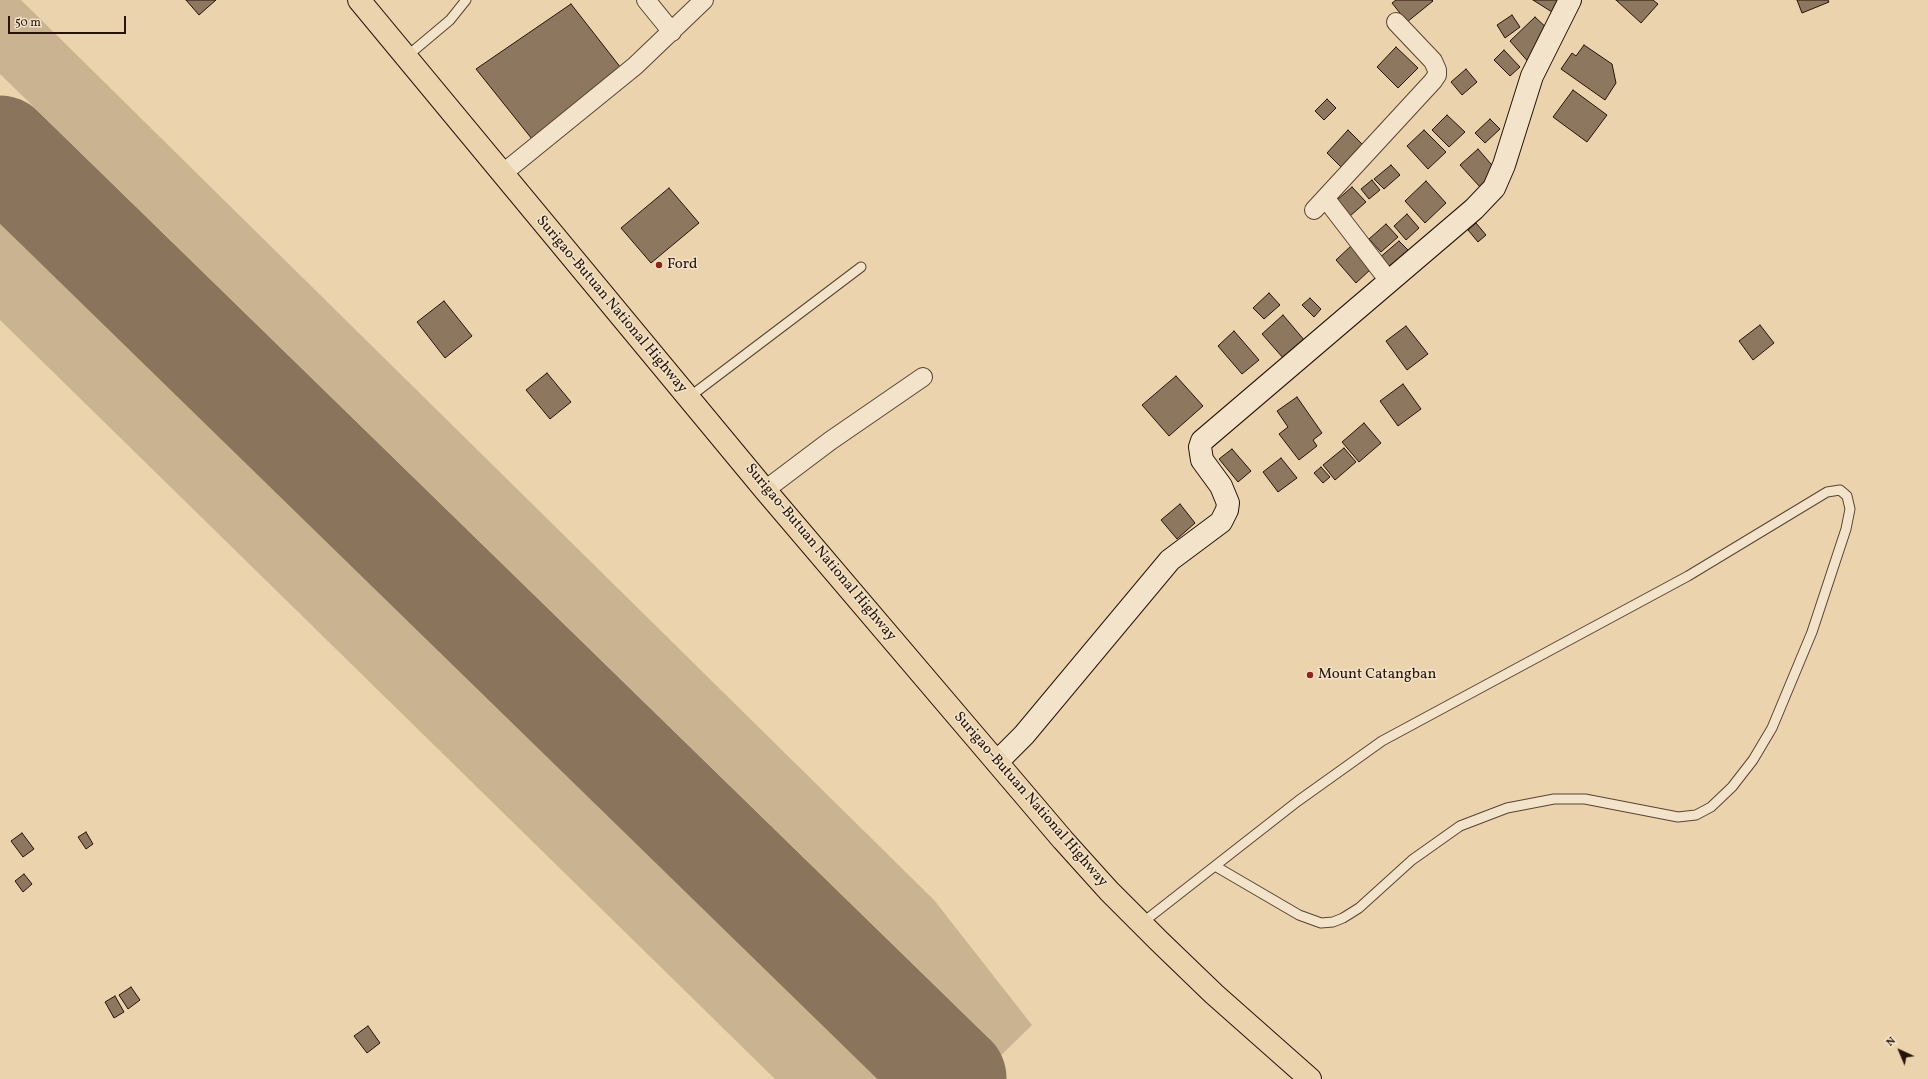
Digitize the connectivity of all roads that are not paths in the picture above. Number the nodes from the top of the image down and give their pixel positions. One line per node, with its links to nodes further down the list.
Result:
1 (359, 0): 8 (highway, Surigao-Butuan National Highway)
2 (466, 0): 8 (lane)
3 (646, 0): 7 (street)
4 (704, 0): 7 (street)
5 (1570, 0): 11 (street)
6 (1396, 22): 11 (street)
7 (672, 32): 9 (street)
8 (406, 57): 9 (highway, Surigao-Butuan National Highway)
9 (502, 174): 13 (highway, Surigao-Butuan National Highway)
10 (861, 267): 13 (lane)
11 (1389, 281): 15 (street)
12 (923, 377): 14 (street)
13 (688, 398): 14 (highway, Surigao-Butuan National Highway)
14 (765, 490): 15 (highway, Surigao-Butuan National Highway)
15 (997, 762): 17 (highway, Surigao-Butuan National Highway)
16 (1215, 866): 16 (lane); 17 (lane)
17 (1142, 923): 18 (highway, Surigao-Butuan National Highway)
18 (1310, 1079)

